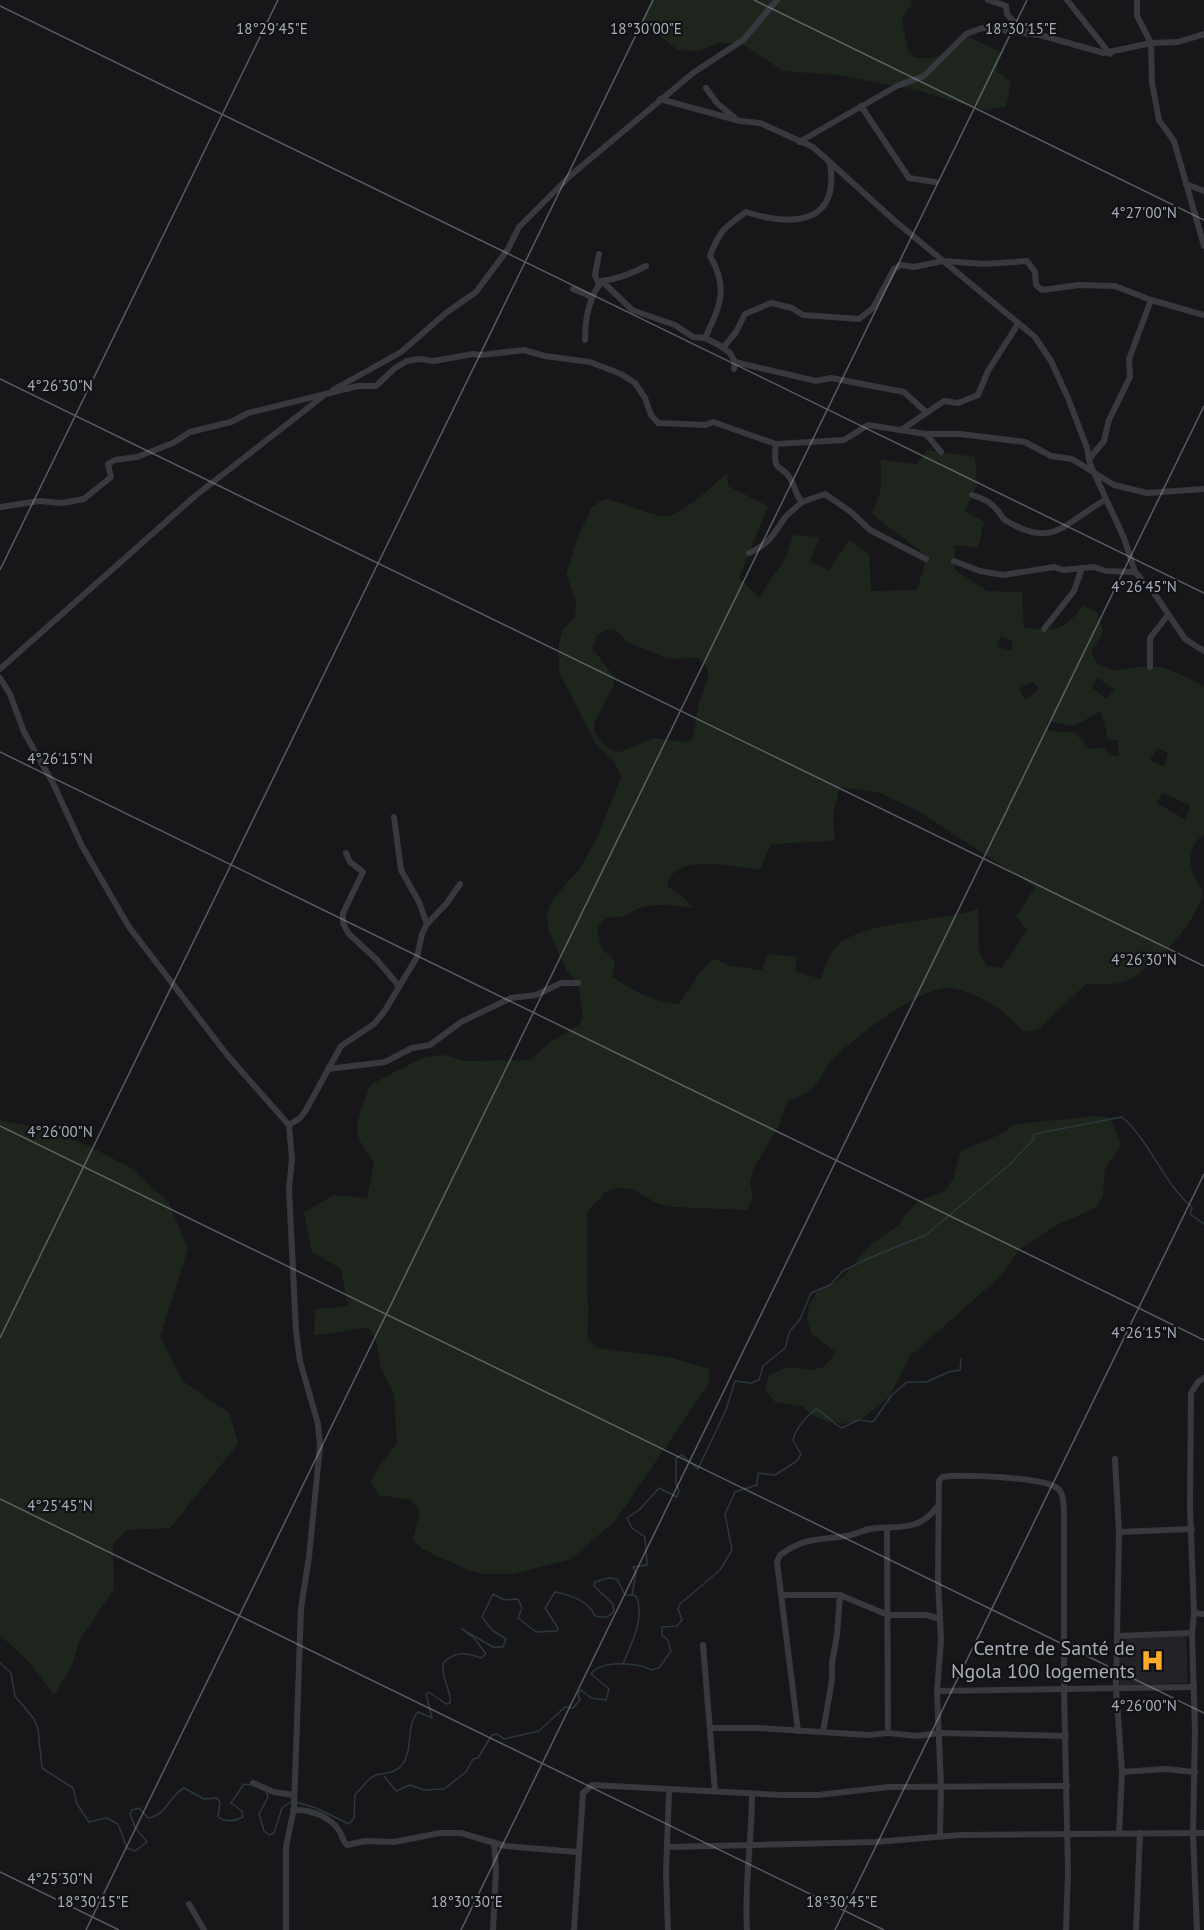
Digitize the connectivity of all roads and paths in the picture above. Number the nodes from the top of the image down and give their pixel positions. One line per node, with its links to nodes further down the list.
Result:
1 (777, 0): 10 (street)
2 (988, 0): 6 (street)
3 (1066, 0): 8 (street)
4 (1137, 0): 7 (street)
5 (1204, 34): 7 (street)
6 (1040, 35): 8 (street); 11 (street)
7 (1151, 43): 8 (street); 16 (street)
8 (1110, 54)
9 (706, 88): 12 (street)
10 (660, 99): 12 (street); 31 (street)
11 (861, 106): 13 (street); 15 (street)
12 (740, 121): 13 (street)
13 (799, 142): 14 (street)
14 (830, 162): 20 (street); 28 (street)
15 (935, 182)
16 (1186, 184): 17 (street); 18 (street)
17 (1204, 191)
18 (1204, 246)
19 (599, 254): 22 (street)
20 (943, 261): 25 (street); 27 (street); 30 (street)
21 (646, 266): 22 (street)
22 (600, 283): 24 (street); 28 (street)
23 (573, 289): 24 (street)
24 (592, 297): 29 (street)
25 (1151, 300): 26 (street); 37 (street)
26 (1204, 315)
27 (1018, 324): 32 (street); 37 (street)
28 (705, 338): 30 (street)
29 (585, 340)
30 (723, 348): 32 (street)
31 (325, 394): 35 (street); 43 (street); 53 (street)
32 (927, 413): 33 (street)
33 (899, 431): 34 (street); 35 (street)
34 (926, 434): 36 (street); 38 (street)
35 (776, 444): 42 (street)
36 (940, 452)
37 (1089, 459): 38 (street)
38 (1094, 474): 39 (street); 41 (street)
39 (1204, 489)
40 (972, 495): 41 (street)
41 (1105, 500): 48 (street)
42 (802, 501): 44 (street); 45 (street)
43 (1, 507)
44 (749, 553)
45 (926, 559)
46 (954, 561): 47 (street)
47 (1082, 568): 48 (street); 50 (street)
48 (1135, 572): 49 (street)
49 (1168, 615): 51 (street); 52 (street)
50 (1044, 629)
51 (1204, 651)
52 (1150, 667)
53 (0, 669)
54 (0, 678): 62 (street)
55 (394, 817): 58 (street)
56 (346, 853): 60 (street)
57 (460, 884): 58 (street)
58 (427, 924): 60 (street)
59 (578, 983): 61 (street)
60 (399, 986): 61 (street)
61 (328, 1069): 62 (street)
62 (289, 1125): 98 (street)
63 (1204, 1378): 66 (street)
64 (1115, 1459): 68 (street)
65 (938, 1506): 67 (street); 74 (street); 79 (street)
66 (1192, 1529): 68 (street); 71 (street)
67 (887, 1530): 69 (street); 73 (street)
68 (1119, 1532): 76 (street)
69 (781, 1594): 70 (street); 85 (street)
70 (840, 1595): 73 (street); 86 (street)
71 (1194, 1613): 72 (street); 75 (street)
72 (1204, 1614)
73 (888, 1616): 74 (street); 87 (street)
74 (940, 1619): 81 (street)
75 (1192, 1633): 76 (street); 78 (street)
76 (1117, 1636): 80 (street)
77 (703, 1645): 82 (street)
78 (1194, 1686): 80 (street); 84 (street)
79 (1064, 1688): 80 (street); 81 (street); 89 (street)
80 (1116, 1688): 90 (street)
81 (937, 1691): 88 (street)
82 (710, 1728): 85 (street); 96 (street)
83 (1204, 1728): 84 (street)
84 (1195, 1730): 91 (street)
85 (798, 1731): 86 (street)
86 (823, 1732): 87 (street)
87 (888, 1733): 88 (street)
88 (939, 1734): 89 (street); 93 (street)
89 (1066, 1736): 94 (street)
90 (1122, 1772): 91 (street); 104 (street)
91 (1195, 1772): 102 (street)
92 (253, 1783): 98 (street)
93 (941, 1786): 94 (street); 97 (street); 105 (street)
94 (1067, 1786): 100 (street)
95 (669, 1791): 96 (street); 108 (street); 109 (street)
96 (715, 1791): 97 (street)
97 (752, 1794): 107 (street)
98 (294, 1796): 99 (street)
99 (294, 1809): 106 (street); 114 (street)
100 (1068, 1833): 104 (street); 105 (street); 119 (street)
101 (1140, 1833): 102 (street); 104 (street); 120 (street)
102 (1194, 1833): 103 (street); 110 (street)
103 (1204, 1833)
104 (1119, 1834)
105 (940, 1836): 107 (street)
106 (494, 1843): 109 (street); 115 (street)
107 (752, 1845): 108 (street); 118 (street)
108 (669, 1847): 117 (street)
109 (577, 1852): 116 (street)
110 (1196, 1880): 111 (street); 121 (street)
111 (1204, 1882)
112 (189, 1904): 113 (street)
113 (204, 1930)
114 (286, 1930)
115 (493, 1930)
116 (574, 1930)
117 (668, 1930)
118 (747, 1930)
119 (1066, 1930)
120 (1136, 1930)
121 (1197, 1930)

